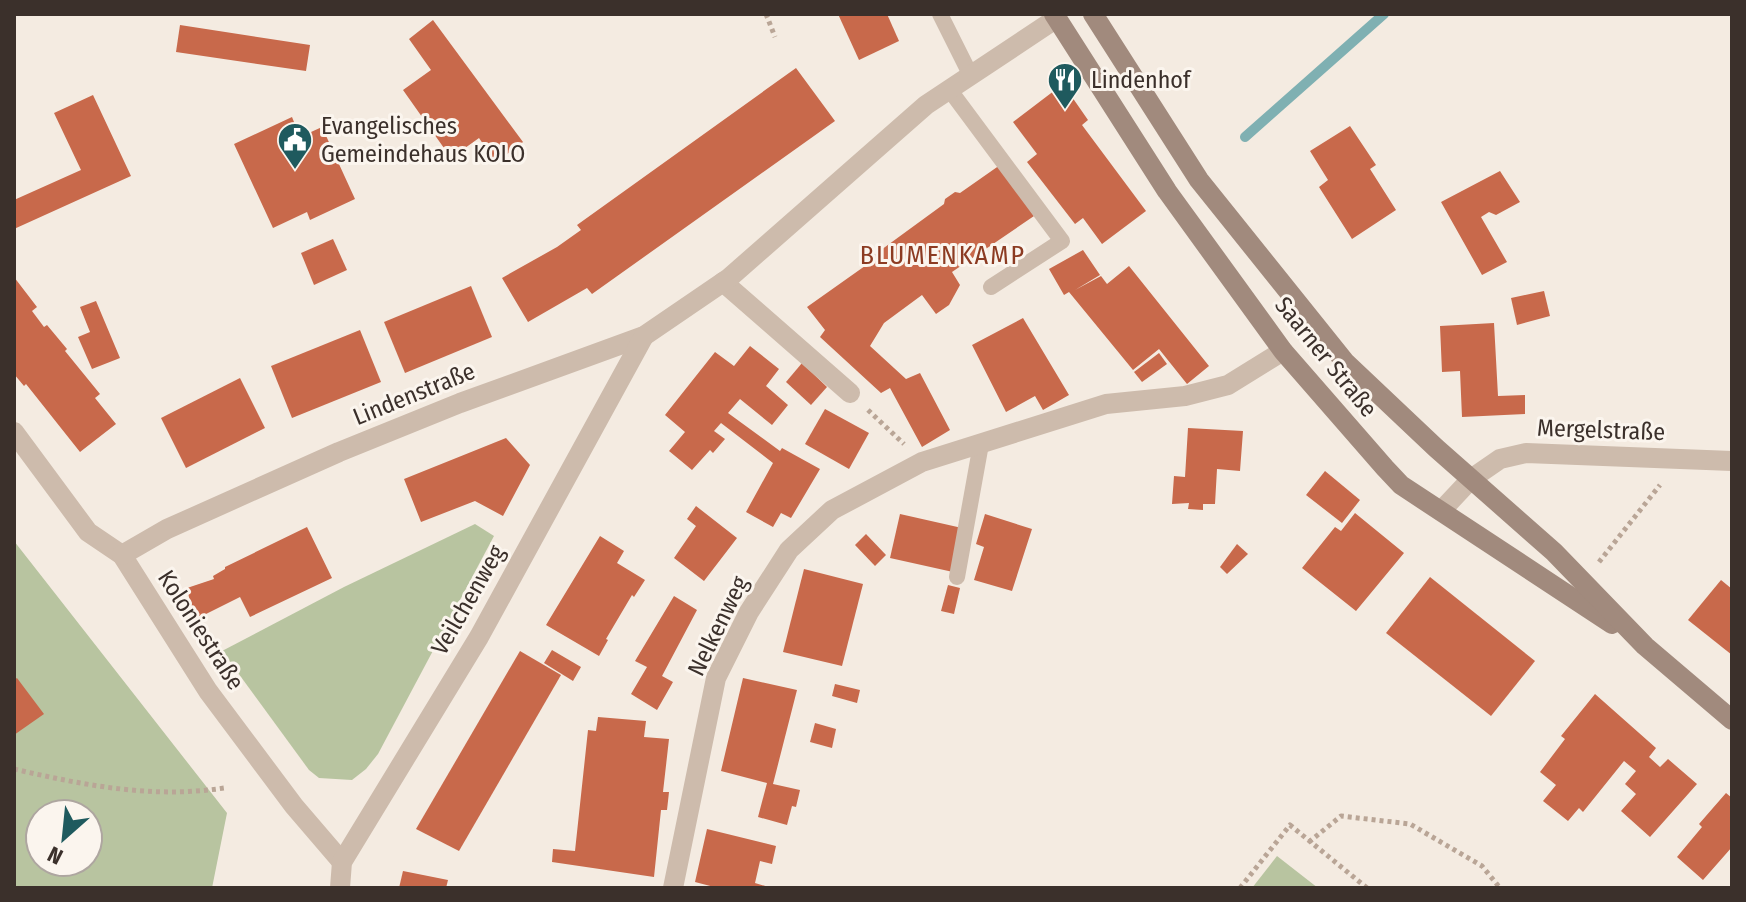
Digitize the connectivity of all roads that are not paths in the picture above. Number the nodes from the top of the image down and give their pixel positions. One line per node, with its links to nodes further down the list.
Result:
1 (940, 14): 4 (lane)
2 (1093, 14): 14 (main road, Saarner Straße)
3 (1056, 16): 4 (street, Lindenstraße); 9 (main road, Saarner Straße)
4 (970, 74): 5 (street, Lindenstraße)
5 (949, 89): 6 (street, Lindenstraße); 7 (lane)
6 (723, 282): 8 (street, Lindenstraße); 10 (street)
7 (991, 287)
8 (644, 336): 16 (street, Lindenstraße); 20 (street, Veilchenweg)
9 (1283, 351): 12 (street, Nelkenweg); 15 (main road, Saarner Straße)
10 (850, 393)
11 (14, 432): 16 (street, Koloniestraße)
12 (981, 444): 17 (lane); 22 (street, Nelkenweg)
13 (1732, 461): 14 (street, Mergelstraße)
14 (1471, 479): 15 (street, Mergelstraße); 18 (main road, Saarner Straße)
15 (1441, 511): 18 (main road, Saarner Straße)
16 (122, 555): 20 (street, Koloniestraße)
17 (957, 577)
18 (1645, 646): 19 (main road, Saarner Straße)
19 (1732, 720)
20 (342, 862): 21 (street, Veilchenweg)
21 (340, 888)
22 (673, 888)

